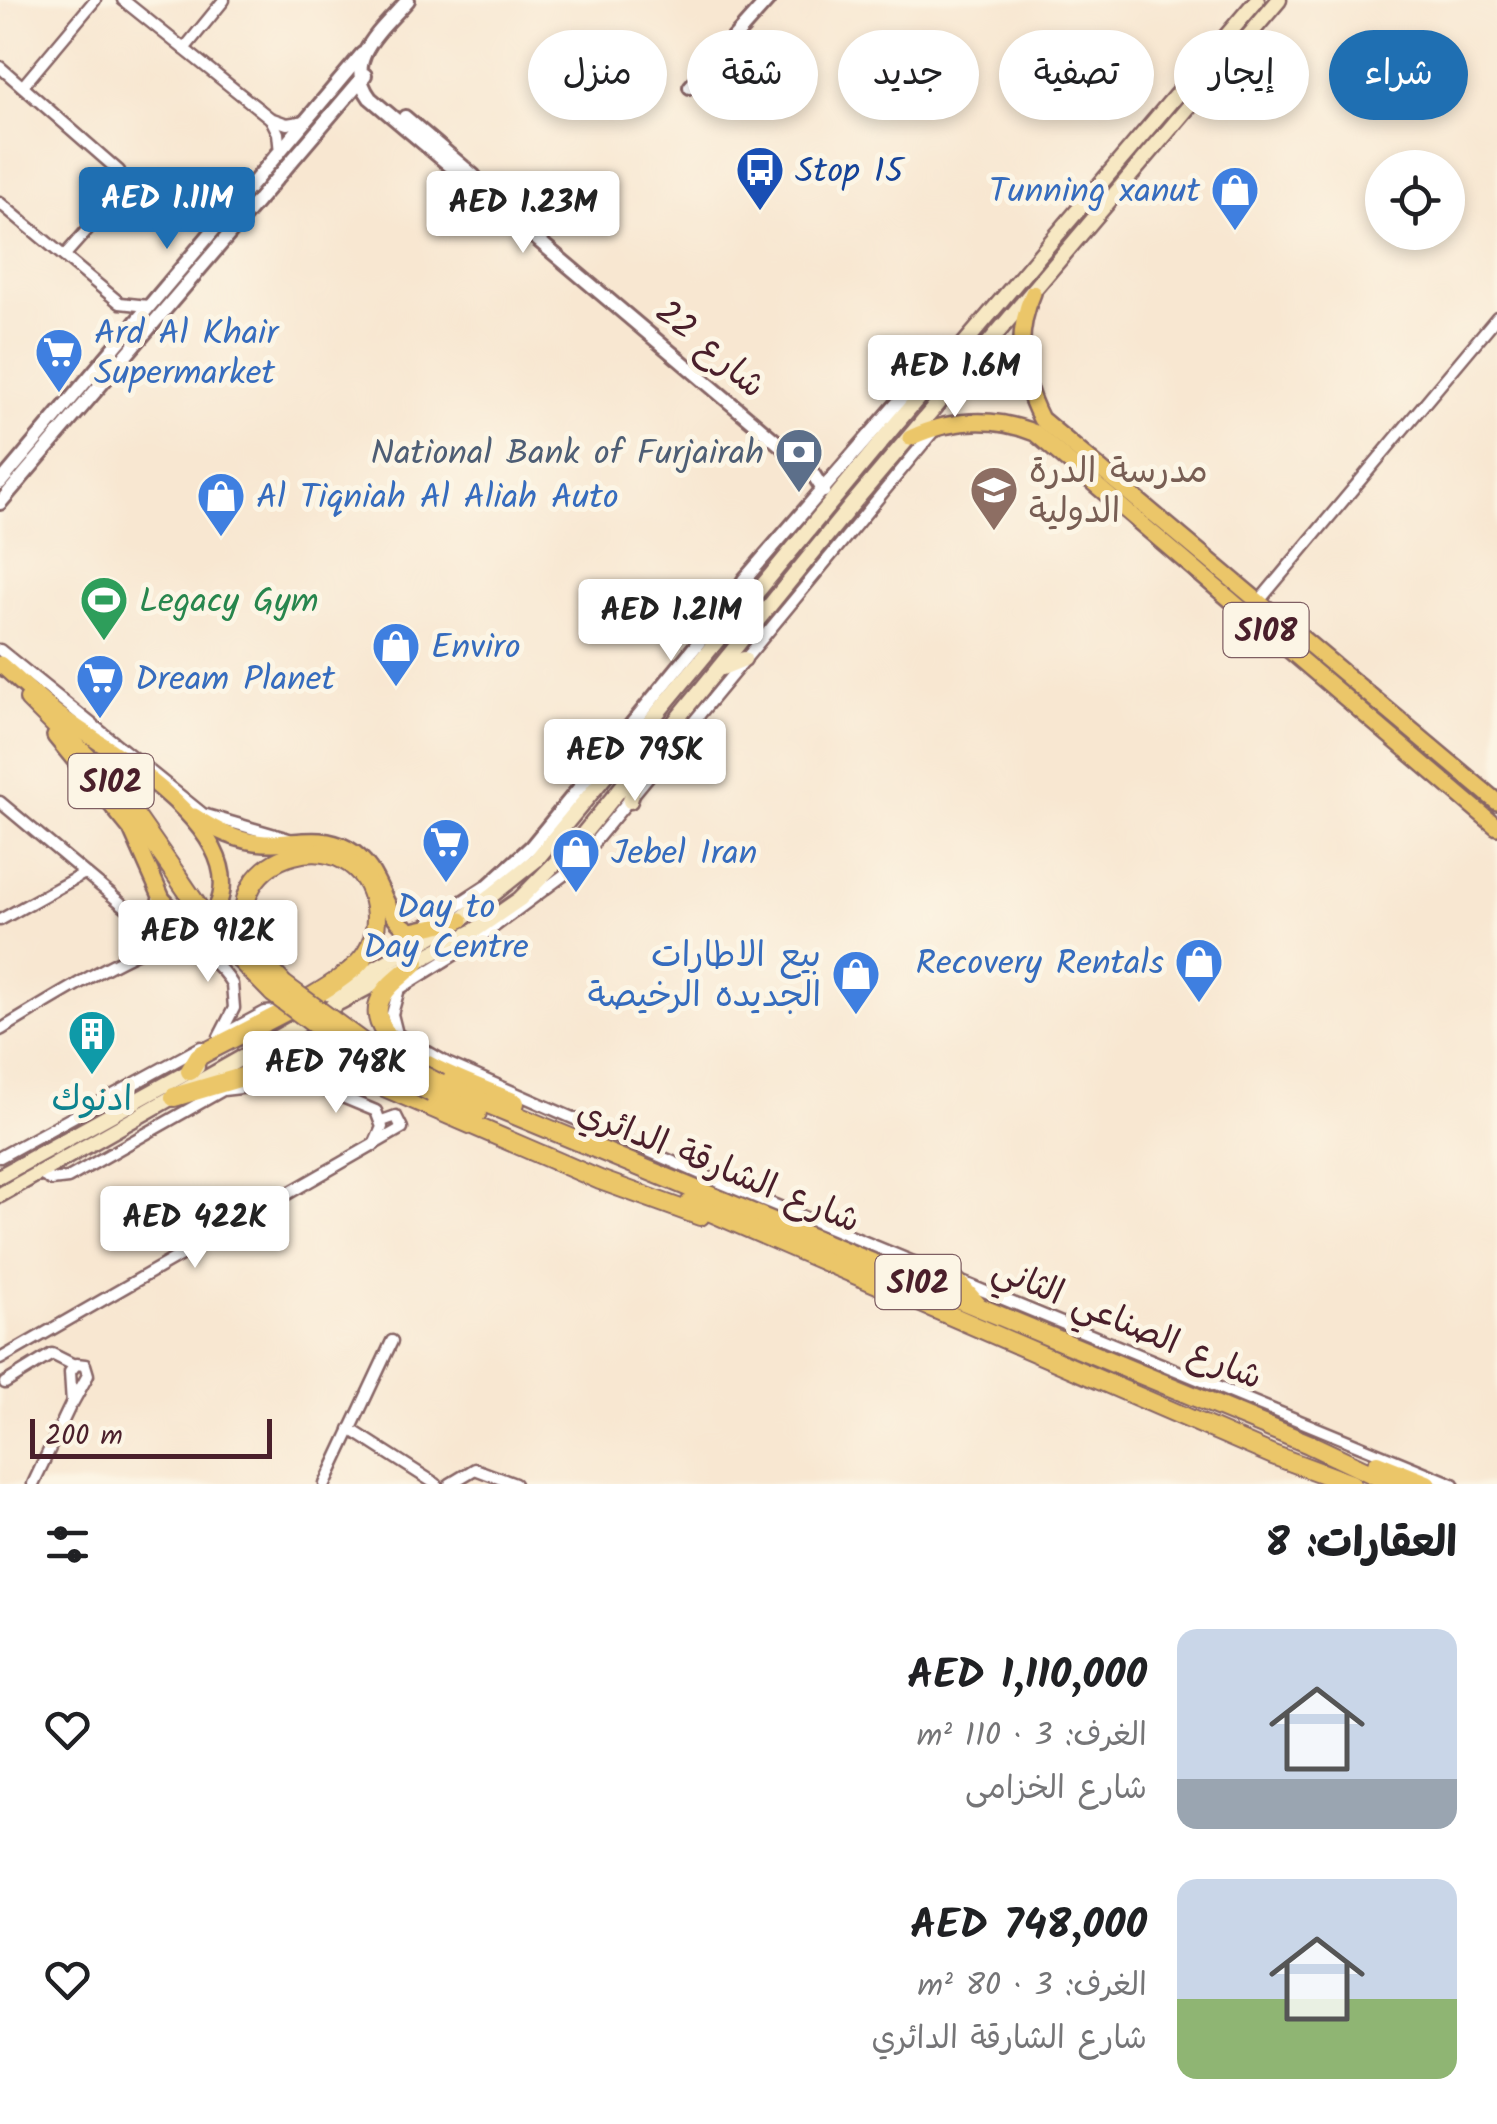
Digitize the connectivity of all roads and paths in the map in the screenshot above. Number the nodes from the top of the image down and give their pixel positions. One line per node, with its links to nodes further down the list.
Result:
1 (95, 0): 13 (street)
2 (224, 0): 10 (street)
3 (411, 0): 9 (street); 12 (street)
4 (768, 0): 8 (street)
5 (1258, 0): 28 (main road)
6 (1279, 0): 19 (main road)
7 (120, 1): 10 (street)
8 (741, 30)
9 (366, 48): 12 (street); 15 (street)
10 (184, 49): 14 (street)
11 (0, 67): 13 (street)
12 (363, 76): 28 (street, شارع 22); 30 (street); 31 (street, شارع 22)
13 (22, 86): 18 (street)
14 (270, 118): 15 (street); 16 (street)
15 (307, 121): 16 (street)
16 (280, 153): 21 (street)
17 (0, 203): 18 (street)
18 (64, 256): 20 (street)
19 (1033, 294): 25 (main road); 26 (main road)
20 (120, 303): 21 (street); 23 (street)
21 (148, 306): 23 (street)
22 (1497, 316): 35 (street)
23 (127, 332): 27 (street)
24 (940, 426): 25 (main road); 26 (main road); 34 (street, شارع الصناعي الثاني)
25 (1038, 426): 35 (main road, S108); 50 (main road, S108)
26 (910, 438): 33 (main road)
27 (36, 440): 29 (street); 30 (street)
28 (844, 476): 31 (street); 45 (main road)
29 (0, 482)
30 (16, 484): 32 (street)
31 (824, 491): 43 (street)
32 (0, 503)
33 (796, 576): 34 (main road); 39 (main road)
34 (794, 598): 37 (street, شارع الصناعي الثاني)
35 (1260, 600): 48 (main road, S108)
36 (0, 650): 51 (street)
37 (744, 658): 39 (main road); 46 (street, شارع الصناعي الثاني)
38 (0, 664): 42 (main road, S102)
39 (717, 671): 44 (main road)
40 (0, 676): 41 (main road, S102)
41 (29, 700): 55 (highway, S102); 56 (main road)
42 (64, 719): 49 (main road); 55 (highway, S102)
43 (602, 762): 45 (main road); 52 (street)
44 (640, 764): 46 (main road); 59 (main road)
45 (598, 789): 53 (main road)
46 (630, 800): 57 (street, شارع الصناعي الثاني)
47 (0, 802): 54 (street)
48 (1497, 802)
49 (178, 805): 51 (main road); 56 (main road)
50 (1497, 827)
51 (295, 841): 62 (main road)
52 (518, 860): 53 (main road); 62 (street)
53 (536, 860): 61 (main road)
54 (83, 874): 58 (street); 60 (street)
55 (182, 874): 66 (highway, شارع الشارقة الدائري / S102)
56 (162, 897): 58 (street); 63 (main road); 64 (main road)
57 (517, 912): 59 (main road); 80 (street, شارع الصناعي الثاني)
58 (134, 914): 64 (street)
59 (499, 915): 65 (main road)
60 (0, 920)
61 (460, 920): 62 (main road); 69 (main road)
62 (414, 932)
63 (187, 942): 64 (street); 68 (street)
64 (146, 949): 67 (street)
65 (416, 962): 72 (main road); 79 (highway)
66 (279, 996): 66 (highway); 68 (street); 69 (highway); 71 (highway, شارع الشارقة الدائري / S102, bridge)
67 (0, 1030)
68 (218, 1037): 75 (street)
69 (190, 1071): 77 (main road)
70 (306, 1082): 71 (street); 73 (street); 76 (street)
71 (429, 1092): 72 (highway); 79 (highway, شارع الشارقة الدائري / S102); 89 (highway, شارع الشارقة الدائري / S102)
72 (174, 1097): 76 (main road)
73 (382, 1122): 74 (street); 74 (street)
74 (371, 1149): 83 (street)
75 (0, 1157)
76 (38, 1174): 78 (main road)
77 (0, 1176)
78 (0, 1195)
79 (769, 1220): 81 (highway, شارع الشارقة الدائري / S102)
80 (954, 1279): 81 (highway); 99 (street, شارع الصناعي الثاني)
81 (980, 1308): 88 (highway, شارع الشارقة الدائري / S102)
82 (392, 1341): 87 (street)
83 (0, 1359)
84 (72, 1366): 85 (street); 86 (street); 86 (street)
85 (5, 1383)
86 (71, 1404): 90 (street)
87 (350, 1429): 91 (street); 92 (street)
88 (1309, 1444): 97 (highway, شارع الشارقة الدائري / S102); 98 (highway)
89 (1273, 1455): 95 (highway); 96 (highway, شارع الشارقة الدائري / S102)
90 (33, 1484)
91 (325, 1484)
92 (436, 1484)
93 (452, 1484): 94 (street)
94 (515, 1484)
95 (1324, 1484)
96 (1351, 1484)
97 (1394, 1484)
98 (1428, 1484)
99 (1453, 1484)

